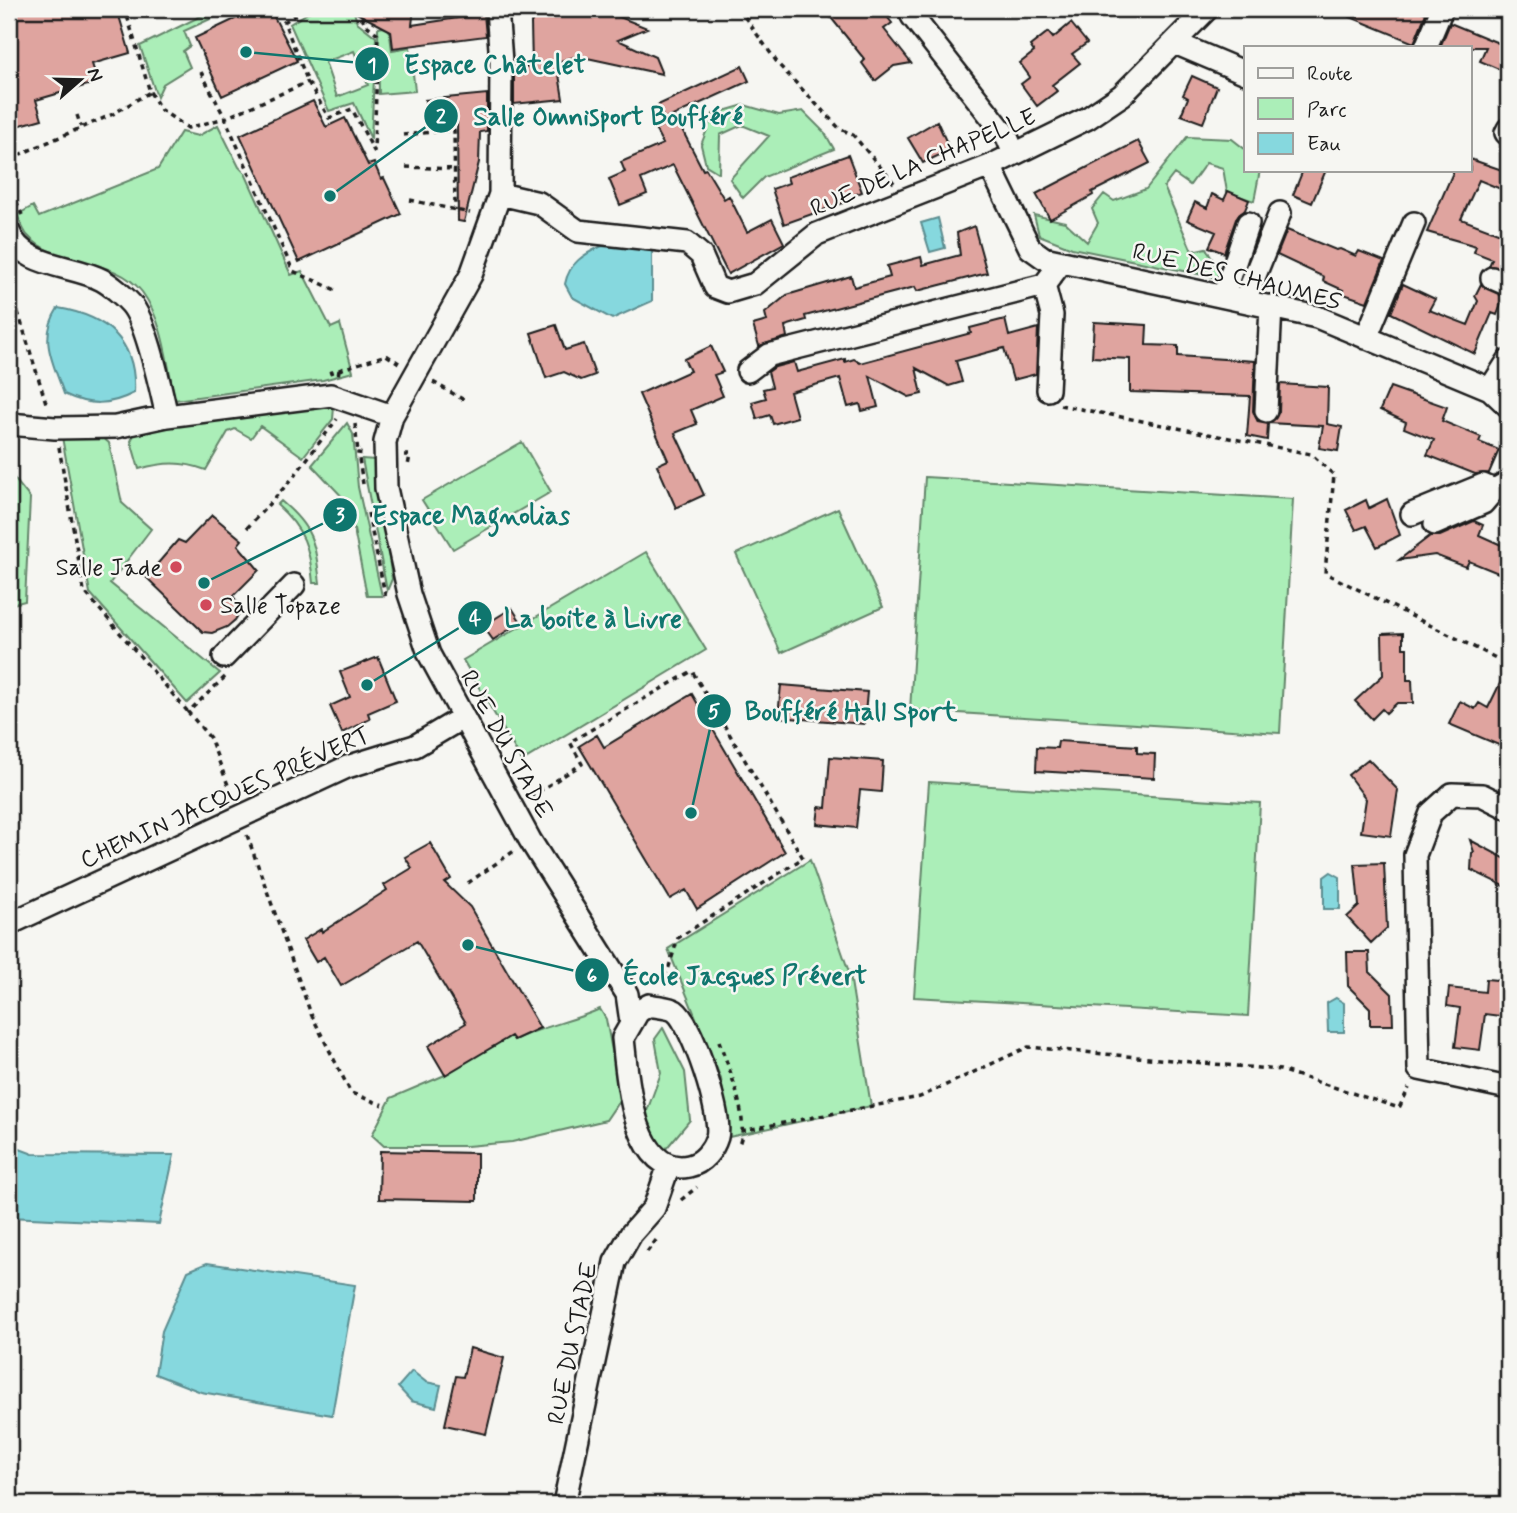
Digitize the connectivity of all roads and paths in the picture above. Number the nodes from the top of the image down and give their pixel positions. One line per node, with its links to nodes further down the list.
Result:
1 (125, 9): 14 (path)
2 (305, 9): 13 (path)
3 (359, 9): 13 (path)
4 (497, 9): 26 (street, RUE DU STADE)
5 (739, 9): 28 (path)
6 (911, 9): 20 (street)
7 (1207, 9): 9 (street, RUE DE LA CHAPELLE)
8 (1442, 9): 10 (street)
9 (1175, 43): 12 (street); 20 (street, RUE DE LA CHAPELLE)
10 (1426, 46)
11 (201, 72): 16 (path)
12 (1244, 72)
13 (308, 82): 16 (path)
14 (150, 92): 16 (path); 17 (path)
15 (77, 115): 17 (path)
16 (225, 117): 38 (path)
17 (81, 127): 21 (path)
18 (402, 135): 24 (path)
19 (9, 146): 21 (path)
20 (1014, 154): 22 (street, RUE DE LA CHAPELLE)
21 (11, 158)
22 (990, 166): 28 (street, RUE DE LA CHAPELLE); 35 (street, RUE DES CHAUMES)
23 (406, 167): 24 (path)
24 (454, 169): 29 (path)
25 (9, 183): 34 (path)
26 (500, 194): 28 (street, RUE DE LA CHAPELLE); 31 (street, RUE DU STADE)
27 (410, 200): 29 (path)
28 (902, 201)
29 (455, 210): 31 (path)
30 (1280, 213): 40 (street)
31 (493, 218): 52 (street, RUE DU STADE)
32 (1248, 223): 39 (street)
33 (1414, 223): 42 (street)
34 (17, 227): 51 (street)
35 (1061, 263): 37 (street); 39 (street, RUE DES CHAUMES)
36 (9, 283): 55 (path)
37 (1044, 285): 44 (street); 46 (street)
38 (338, 291)
39 (1224, 295): 40 (street, RUE DES CHAUMES)
40 (1245, 300): 41 (street, RUE DES CHAUMES)
41 (1270, 306): 42 (street, RUE DES CHAUMES); 50 (street)
42 (1366, 338): 47 (street, RUE DES CHAUMES)
43 (1508, 361): 47 (street)
44 (748, 371)
45 (327, 374): 48 (path)
46 (1048, 390): 63 (path)
47 (1490, 390): 49 (street, RUE DES CHAUMES)
48 (337, 395): 51 (street); 52 (street); 60 (path)
49 (1508, 406)
50 (1266, 411)
51 (167, 416): 55 (street)
52 (392, 416): 65 (street, RUE DU STADE)
53 (355, 419): 56 (path)
54 (9, 424): 55 (street)
55 (55, 428): 64 (path)
56 (358, 453)
57 (1501, 486): 58 (street); 59 (street)
58 (1412, 514)
59 (1435, 524)
60 (247, 528)
61 (294, 585): 62 (street)
62 (224, 657): 64 (path)
63 (1508, 664)
64 (188, 712): 68 (path)
65 (462, 718): 68 (street, CHEMIN JACQUES PRÉVERT); 69 (street, RUE DU STADE)
66 (1508, 808): 77 (street)
67 (535, 809): 72 (path)
68 (240, 817): 71 (street, CHEMIN JACQUES PRÉVERT); 79 (path)
69 (530, 840): 70 (path); 73 (street, RUE DU STADE)
70 (468, 883)
71 (9, 923)
72 (667, 974)
73 (627, 994): 74 (street); 75 (street, RUE DU STADE)
74 (649, 1005): 75 (street); 82 (street)
75 (631, 1022): 82 (street, RUE DU STADE)
76 (719, 1041): 80 (path)
77 (1419, 1069): 78 (street); 80 (path)
78 (1508, 1088)
79 (383, 1105)
80 (741, 1131): 81 (path)
81 (736, 1150)
82 (669, 1165): 87 (street, RUE DU STADE)
83 (704, 1183): 84 (path)
84 (677, 1208)
85 (663, 1231): 86 (path)
86 (646, 1252)
87 (564, 1504)

